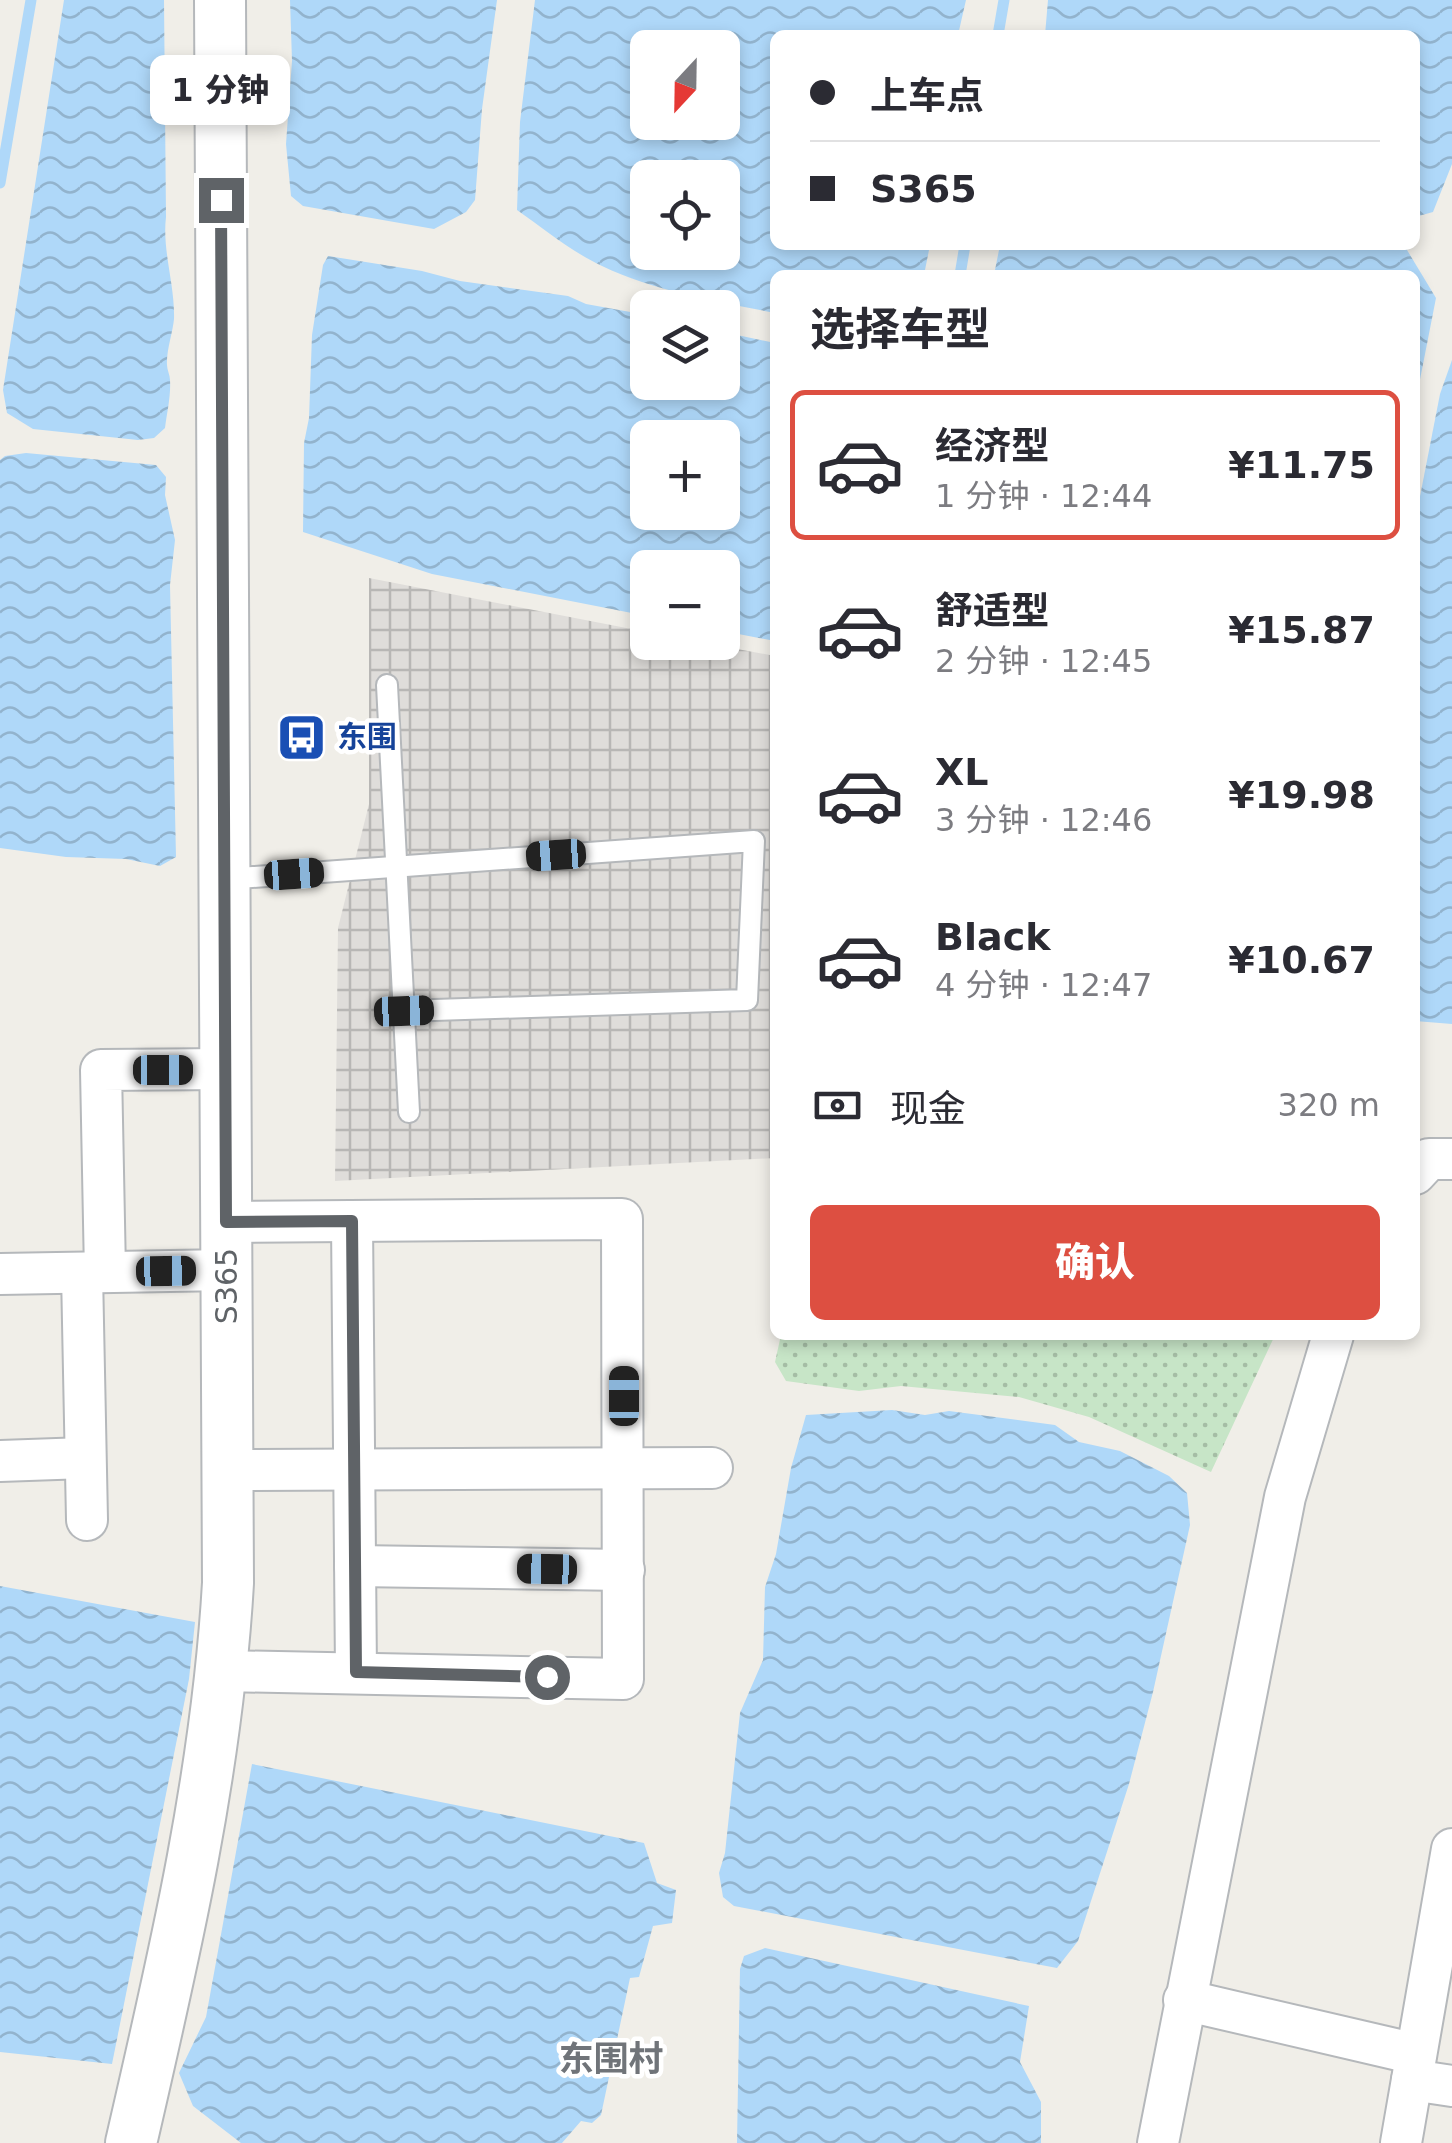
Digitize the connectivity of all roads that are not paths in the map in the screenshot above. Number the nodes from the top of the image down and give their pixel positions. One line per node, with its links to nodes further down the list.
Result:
1 (220, 0): 4 (street, S365)
2 (388, 685): 3 (lane)
3 (397, 866): 4 (lane); 5 (lane); 5 (lane)
4 (225, 880): 6 (street, S365)
5 (404, 1011): 7 (lane)
6 (226, 1069): 11 (street, S365); 13 (street)
7 (409, 1112)
8 (1452, 1158): 9 (street)
9 (1420, 1168)
10 (352, 1221): 11 (street); 18 (street); 20 (street)
11 (226, 1222): 12 (street, S365)
12 (227, 1270): 13 (street); 21 (street, S365)
13 (93, 1272): 14 (street); 16 (street)
14 (0, 1274)
15 (1332, 1340): 28 (street)
16 (85, 1458): 17 (street); 22 (street)
17 (0, 1461)
18 (624, 1467): 19 (street); 20 (street); 24 (street)
19 (712, 1468)
20 (354, 1469): 21 (street); 23 (street)
21 (228, 1470): 25 (street, S365)
22 (86, 1520)
23 (355, 1566): 24 (street); 26 (street)
24 (624, 1570): 26 (street)
25 (223, 1671): 26 (street); 31 (street, S365)
26 (356, 1672)
27 (1452, 1849): 29 (street)
28 (1184, 2000): 29 (street); 32 (street)
29 (1414, 2067): 30 (street); 33 (street)
30 (1452, 2086)
31 (131, 2143)
32 (1158, 2143)
33 (1401, 2143)

